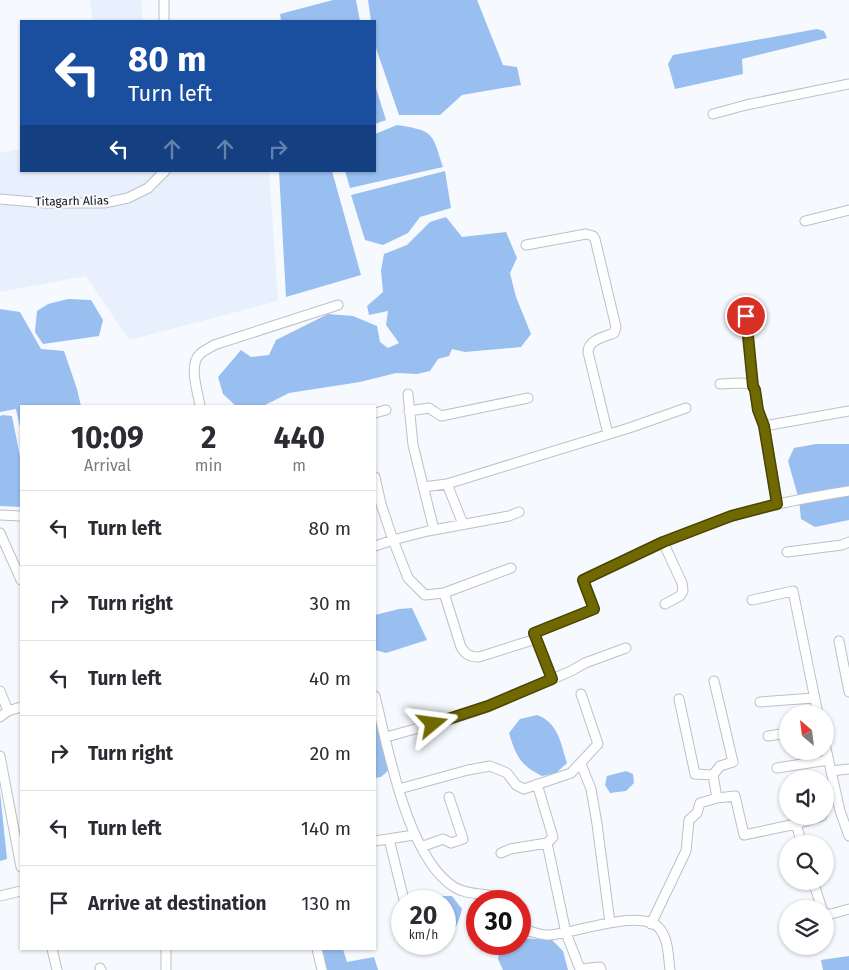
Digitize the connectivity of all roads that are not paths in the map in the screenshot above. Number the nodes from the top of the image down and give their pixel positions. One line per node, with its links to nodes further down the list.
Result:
1 (164, 0): 2 (street)
2 (164, 20)
3 (849, 84): 4 (street)
4 (713, 114)
5 (164, 172): 6 (street, Titagarh Alias)
6 (0, 199)
7 (849, 210): 8 (street)
8 (805, 220)
9 (526, 245): 23 (street)
10 (338, 305): 16 (street)
11 (746, 316): 13 (street)
12 (720, 384): 13 (street)
13 (753, 386): 22 (street)
14 (408, 394): 19 (street)
15 (528, 398): 19 (street)
16 (200, 405)
17 (686, 408): 23 (street)
18 (386, 410): 21 (street)
19 (410, 411): 26 (street)
20 (849, 411): 22 (street)
21 (376, 413)
22 (764, 426): 28 (street)
23 (608, 434): 24 (street)
24 (447, 484): 26 (street); 33 (street)
25 (376, 487): 29 (street)
26 (423, 487): 34 (street)
27 (849, 491): 28 (street)
28 (777, 504): 37 (street)
29 (378, 507): 36 (street)
30 (519, 512): 33 (street)
31 (0, 515): 32 (street)
32 (20, 516)
33 (463, 524): 34 (street)
34 (434, 530): 36 (street)
35 (0, 533): 42 (street)
36 (393, 540): 39 (street); 43 (street)
37 (663, 542): 45 (street); 46 (street)
38 (849, 542): 40 (street)
39 (376, 546)
40 (787, 552)
41 (511, 568): 43 (street)
42 (20, 578)
43 (444, 593): 46 (street)
44 (752, 600): 54 (street)
45 (665, 604)
46 (536, 638): 49 (street)
47 (839, 641): 52 (street)
48 (626, 648): 49 (street)
49 (552, 679): 64 (street)
50 (714, 681): 72 (street)
51 (0, 691): 60 (street)
52 (849, 692)
53 (581, 694): 67 (street)
54 (814, 698): 57 (street); 58 (street)
55 (679, 699): 72 (street)
56 (376, 700): 64 (street)
57 (760, 702)
58 (816, 705)
59 (20, 707): 60 (street)
60 (8, 712): 61 (street)
61 (0, 717)
62 (779, 734): 63 (street)
63 (768, 736)
64 (386, 737): 75 (street)
65 (0, 756): 88 (street)
66 (828, 760): 68 (street); 70 (street)
67 (581, 764): 73 (street); 95 (street)
68 (776, 768)
69 (849, 768): 71 (street)
70 (831, 770)
71 (834, 770)
72 (714, 775): 77 (street)
73 (537, 784): 75 (street); 85 (street)
74 (834, 784): 78 (street)
75 (399, 790): 82 (street)
76 (448, 797): 86 (street)
77 (717, 798): 80 (street); 96 (street)
78 (840, 811): 79 (street); 81 (street)
79 (834, 813)
80 (791, 825)
81 (848, 831)
82 (414, 835): 83 (street); 86 (street)
83 (389, 839): 84 (street); 89 (street)
84 (376, 841)
85 (547, 843): 87 (street); 98 (street)
86 (421, 847): 91 (street)
87 (501, 853)
88 (20, 862)
89 (402, 890)
90 (20, 891): 92 (street)
91 (466, 891)
92 (0, 896)
93 (849, 909): 94 (street)
94 (834, 913)
95 (610, 923): 96 (street); 98 (street)
96 (651, 924): 106 (street)
97 (531, 932): 98 (street)
98 (566, 933): 105 (street)
99 (52, 950): 102 (street)
100 (166, 950): 103 (street)
101 (318, 950): 104 (street)
102 (57, 970)
103 (166, 970)
104 (322, 970)
105 (601, 970)
106 (670, 970)

